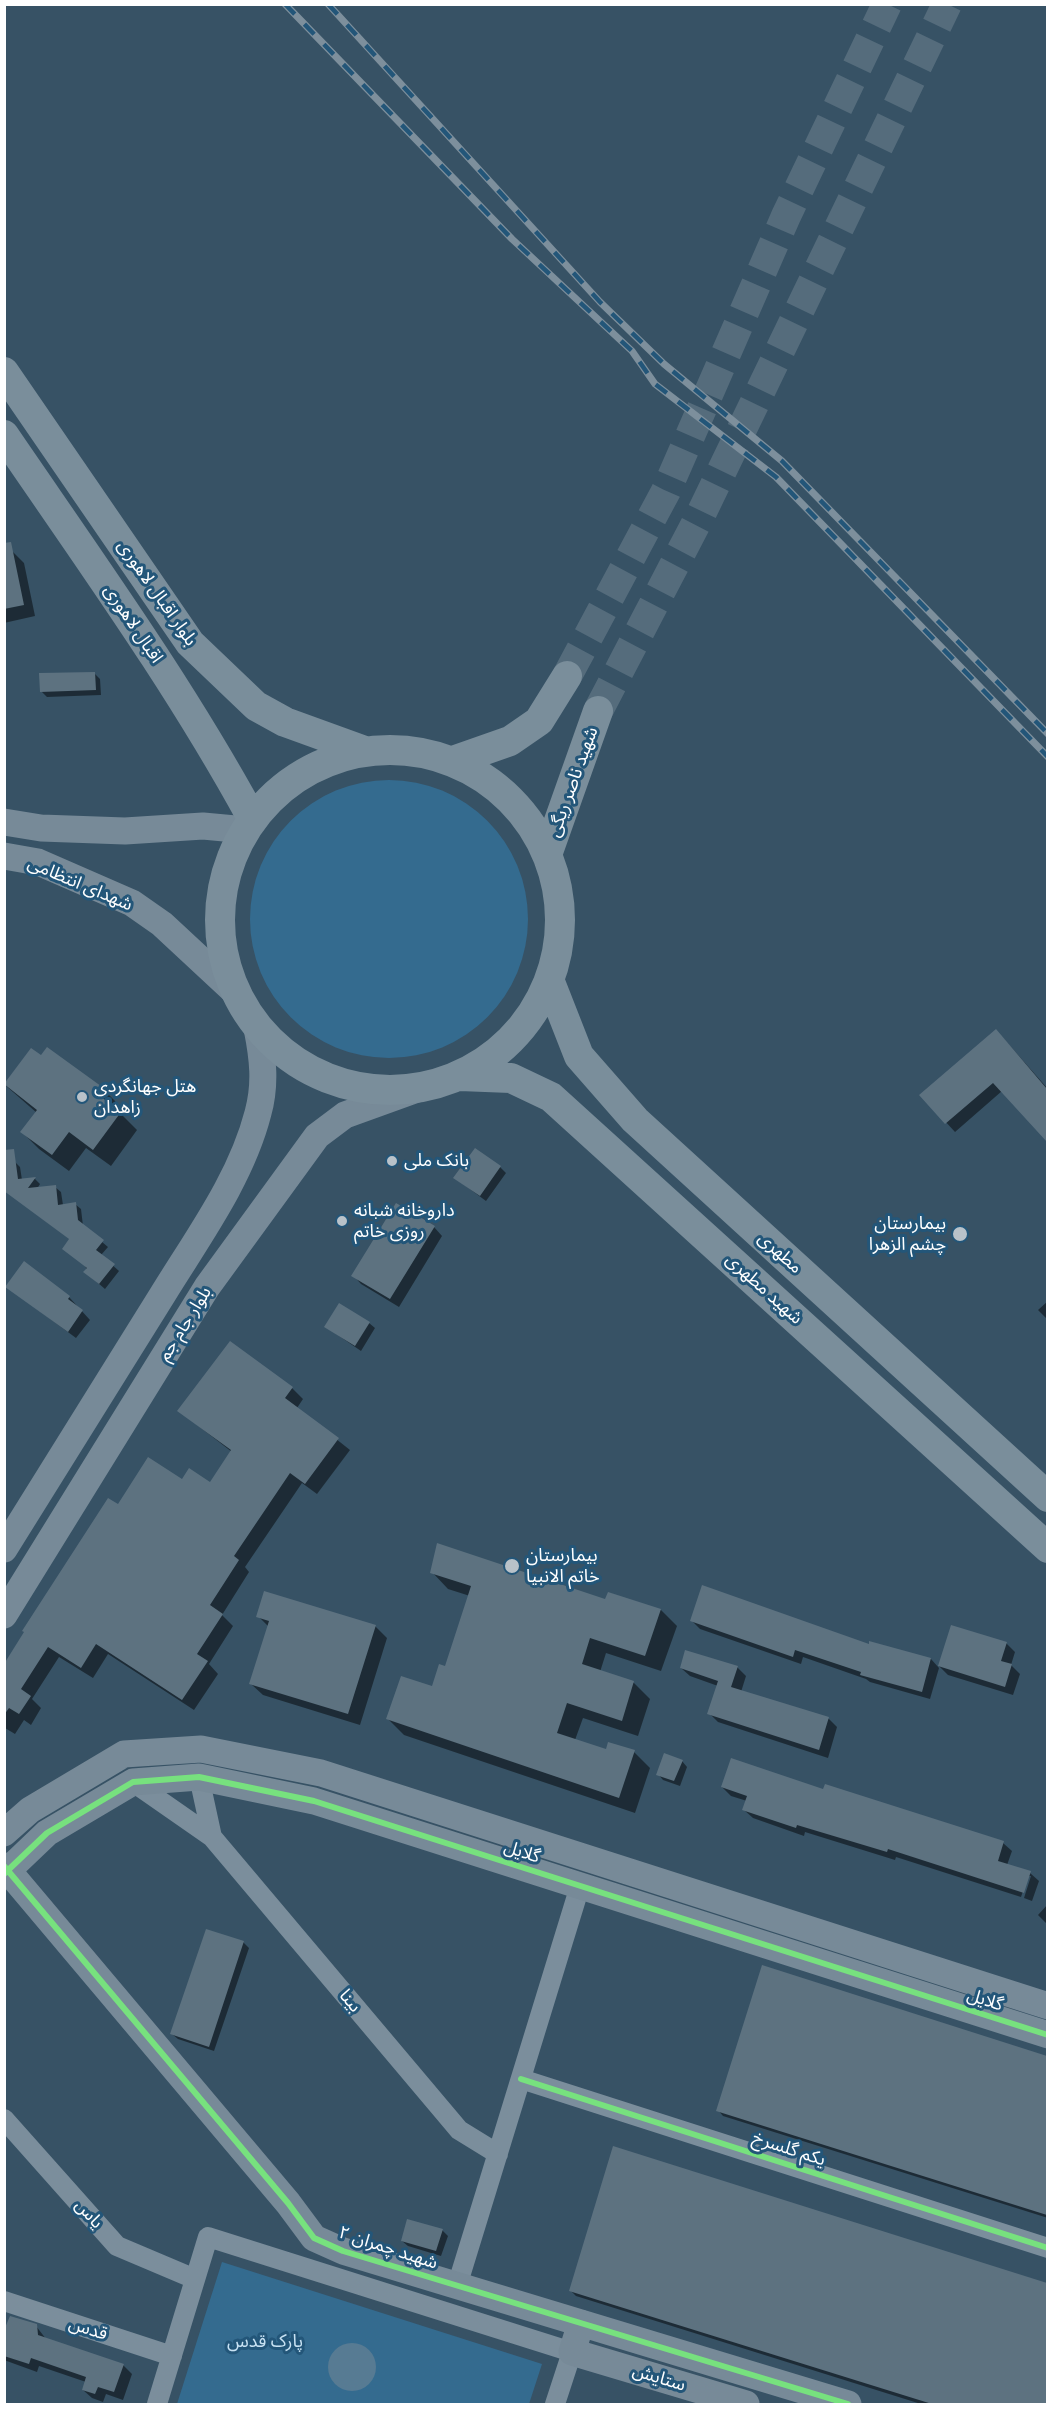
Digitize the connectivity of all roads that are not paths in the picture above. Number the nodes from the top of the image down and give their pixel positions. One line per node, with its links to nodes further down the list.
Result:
1 (4, 372): 5 (main road, بلوار اقبال لاهوری)
2 (4, 435): 8 (main road, اقبال لاهوری)
3 (567, 676): 6 (main road)
4 (598, 711): 9 (main road, شهید ناصر ریگی)
5 (365, 751): 6 (main road); 8 (main road)
6 (453, 761): 9 (main road)
7 (4, 822): 8 (street, شهدای انتظامی)
8 (249, 824): 12 (main road)
9 (548, 852): 11 (main road)
10 (4, 856): 12 (street, شهدای انتظامی)
11 (550, 982): 14 (main road); 16 (main road, مطهری)
12 (233, 990): 13 (main road)
13 (257, 1028): 15 (main road); 18 (street, بلوار جام جم)
14 (460, 1076): 15 (main road); 17 (main road, شهید مطهری)
15 (417, 1089): 19 (street, بلوار جام جم)
16 (1047, 1497)
17 (1047, 1548)
18 (4, 1549)
19 (4, 1615)
20 (199, 1777): 21 (street, گلایل); 23 (street); 25 (street, گلایل)
21 (133, 1782): 23 (street); 24 (street, گلایل)
22 (4, 1833): 26 (street, گلایل)
23 (212, 1837): 30 (street, بینا)
24 (6, 1870): 33 (street, شهید چمران ۲)
25 (580, 1886): 27 (street, گلایل); 28 (street)
26 (1047, 2006)
27 (1047, 2036)
28 (520, 2079): 30 (street); 31 (street, یکم گلسرخ)
29 (4, 2119): 32 (street, یاس)
30 (498, 2154): 33 (street)
31 (1047, 2248)
32 (195, 2279): 36 (street); 37 (street)
33 (457, 2286): 35 (street, شهید چمران ۲)
34 (4, 2301): 37 (street, قدس)
35 (581, 2323): 36 (street); 41 (street, شهید چمران ۲)
36 (572, 2352): 39 (street); 40 (street, ستایش)
37 (172, 2356): 38 (street)
38 (157, 2404)
39 (555, 2404)
40 (746, 2404)
41 (848, 2404)

